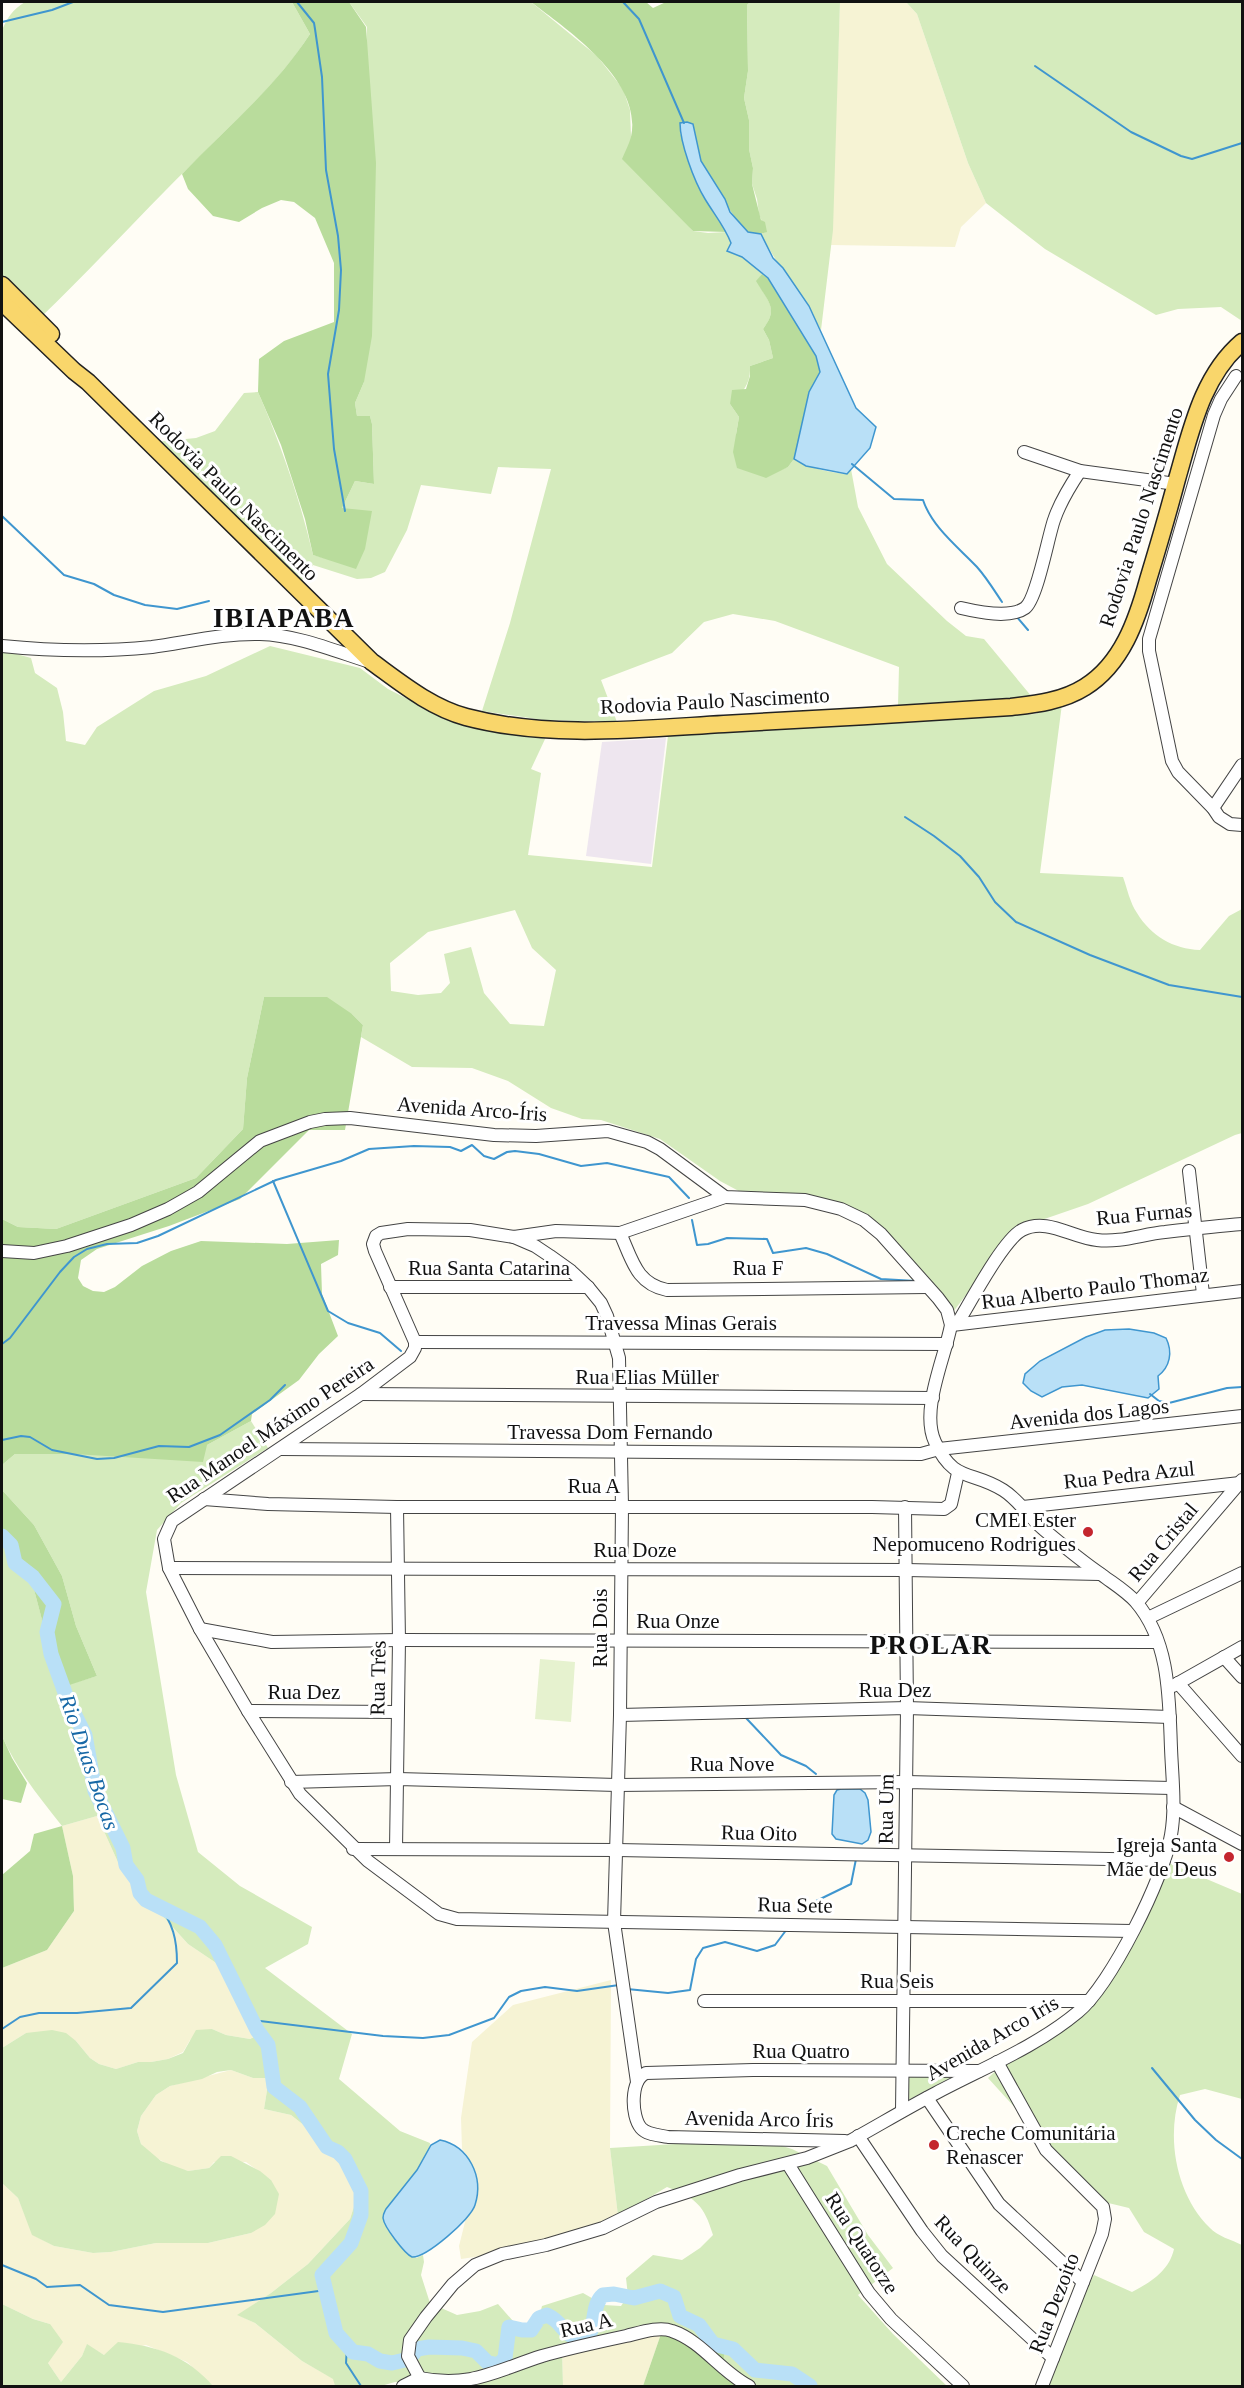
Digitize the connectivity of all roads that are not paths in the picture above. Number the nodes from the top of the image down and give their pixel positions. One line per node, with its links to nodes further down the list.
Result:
1 (2, 285): 6 (main road, Rodovia Paulo Nascimento)
2 (2, 302): 6 (main road, Rodovia Paulo Nascimento)
3 (1242, 342): 4 (main road, Rodovia Paulo Nascimento)
4 (1222, 363): 5 (street); 9 (main road, Rodovia Paulo Nascimento)
5 (1239, 378): 11 (street)
6 (88, 382): 14 (main road, Rodovia Paulo Nascimento)
7 (1024, 452): 8 (street)
8 (1080, 471): 9 (street); 12 (street)
9 (1176, 484): 10 (main road, Rodovia Paulo Nascimento)
10 (1163, 530): 11 (street); 14 (main road, Rodovia Paulo Nascimento)
11 (1179, 535): 16 (street)
12 (961, 608)
13 (2, 646): 14 (street)
14 (372, 662)
15 (1242, 765): 16 (street)
16 (1213, 808): 17 (street)
17 (1242, 825)
18 (1190, 1171): 21 (street)
19 (725, 1197): 22 (street); 24 (street, Avenida Arco-Íris); 27 (street)
20 (1242, 1224): 21 (street, Rua Furnas)
21 (1196, 1229): 29 (street); 30 (street, Rua Furnas)
22 (620, 1233): 23 (street); 27 (street, Rua F)
23 (514, 1237): 25 (street); 26 (street, Rua Dois)
24 (2, 1251)
25 (390, 1287): 26 (street, Rua Santa Catarina); 31 (street)
26 (588, 1287): 32 (street, Rua Dois)
27 (927, 1287): 30 (street)
28 (1242, 1291): 29 (street, Rua Alberto Paulo Thomaz)
29 (1203, 1294): 30 (street, Rua Alberto Paulo Thomaz)
30 (954, 1324): 33 (street)
31 (415, 1342): 32 (street, Travessa Minas Gerais); 34 (street, Rua Manoel Máximo Pereira)
32 (616, 1342): 33 (street, Travessa Minas Gerais); 35 (street, Rua Dois)
33 (947, 1344): 36 (street)
34 (361, 1394): 35 (street, Rua Elias Müller); 38 (street, Rua Manoel Máximo Pereira)
35 (621, 1397): 36 (street, Rua Elias Müller); 40 (street, Rua Dois)
36 (933, 1398): 39 (street)
37 (1242, 1416): 39 (street, Avenida dos Lagos)
38 (281, 1449): 40 (street, Travessa Dom Fernando); 43 (street, Rua Manoel Máximo Pereira)
39 (939, 1449): 40 (street, Travessa Dom Fernando); 41 (street)
40 (622, 1452): 44 (street, Rua Dois)
41 (958, 1473): 45 (street, Avenida Arco Iris); 47 (street, Rua A)
42 (1241, 1481): 45 (street, Rua Pedra Azul); 54 (street, Rua Cristal)
43 (204, 1499): 46 (street, Rua A); 48 (street, Rua Manoel Máximo Pereira)
44 (622, 1506): 46 (street, Rua A); 47 (street, Rua A); 50 (street, Rua Dois)
45 (1023, 1506): 53 (street, Avenida Arco Iris)
46 (397, 1507): 49 (street, Rua Três)
47 (905, 1507): 51 (street, Rua Um)
48 (169, 1568): 49 (street, Rua Doze); 56 (street, Rua Manoel Máximo Pereira)
49 (397, 1569): 50 (street, Rua Doze); 57 (street, Rua Três)
50 (620, 1570): 51 (street, Rua Doze); 58 (street, Rua Dois)
51 (906, 1570): 53 (street, Rua Doze); 59 (street, Rua Um)
52 (1242, 1573): 55 (street)
53 (1100, 1574): 54 (street, Avenida Arco Iris)
54 (1137, 1604): 55 (street, Avenida Arco Iris)
55 (1148, 1618): 60 (street, Avenida Arco Iris)
56 (200, 1629): 57 (street, Rua Onze); 66 (street, Rua Manoel Máximo Pereira)
57 (399, 1640): 58 (street, Rua Onze); 67 (street, Rua Três)
58 (620, 1641): 59 (street, Rua Onze); 68 (street, Rua Dois)
59 (906, 1641): 60 (street, Rua Onze); 65 (street, Rua Um)
60 (1157, 1642): 64 (street, Avenida Arco Iris)
61 (1242, 1647): 62 (street)
62 (1224, 1657): 63 (street); 64 (street)
63 (1242, 1677)
64 (1173, 1686): 69 (street, Avenida Arco Iris); 70 (street)
65 (907, 1708): 68 (street, Rua Dez); 69 (street, Rua Dez); 73 (street, Rua Um)
66 (248, 1711): 67 (street, Rua Dez); 72 (street, Rua Manoel Máximo Pereira)
67 (397, 1712): 71 (street, Rua Três)
68 (620, 1714): 74 (street, Rua Dois)
69 (1170, 1716): 75 (street, Avenida Arco Iris)
70 (1242, 1756)
71 (398, 1779): 72 (street, Rua Nove); 74 (street, Rua Nove); 80 (street, Rua Três)
72 (291, 1782): 79 (street, Rua Manoel Máximo Pereira)
73 (906, 1782): 74 (street, Rua Nove); 75 (street, Rua Nove); 82 (street, Rua Um)
74 (617, 1785): 81 (street, Rua Dois)
75 (1172, 1788): 76 (street, Avenida Arco Iris)
76 (1173, 1807): 78 (street); 83 (street, Avenida Arco Iris)
77 (1242, 1830): 78 (street)
78 (1237, 1842)
79 (353, 1849): 80 (street, Rua Oito); 84 (street, Rua Manoel Máximo Pereira)
80 (396, 1849): 81 (street, Rua Oito)
81 (617, 1850): 82 (street, Rua Oito); 85 (street, Rua Dois)
82 (905, 1856): 83 (street, Rua Oito); 86 (street, Rua Um)
83 (1163, 1860): 87 (street, Avenida Arco Iris)
84 (457, 1919): 85 (street, Rua Sete)
85 (614, 1922): 86 (street, Rua Sete); 94 (street, Rua Dois)
86 (904, 1927): 87 (street, Rua Sete); 89 (street, Rua Um)
87 (1132, 1931): 90 (street, Avenida Arco Iris)
88 (704, 2001): 89 (street, Rua Seis)
89 (903, 2001): 90 (street, Rua Seis); 92 (street, Rua Um)
90 (1089, 2001): 91 (street, Avenida Arco Iris)
91 (997, 2062): 93 (street, Avenida Arco Iris); 99 (street, Rua Dezoito)
92 (903, 2071): 93 (street, Rua Quatro); 94 (street, Rua Quatro); 96 (street, Rua Um)
93 (981, 2071): 95 (street, Avenida Arco Iris)
94 (636, 2088): 97 (street, Avenida Arco Íris)
95 (927, 2098): 96 (street, Avenida Arco Iris); 99 (street)
96 (902, 2111): 97 (street, Avenida Arco Iris)
97 (854, 2138): 98 (street, Avenida Arco Iris); 100 (street, Rua Quinze)
98 (788, 2164): 101 (street, Avenida Arco Iris); 104 (street, Rua Quatorze)
99 (1083, 2282): 100 (street, Rua Dezoito)
100 (1053, 2358): 105 (street, Rua Dezoito)
101 (421, 2382): 102 (street); 103 (street, Rua A)
102 (403, 2386)
103 (749, 2386)
104 (963, 2386)
105 (1042, 2386)

